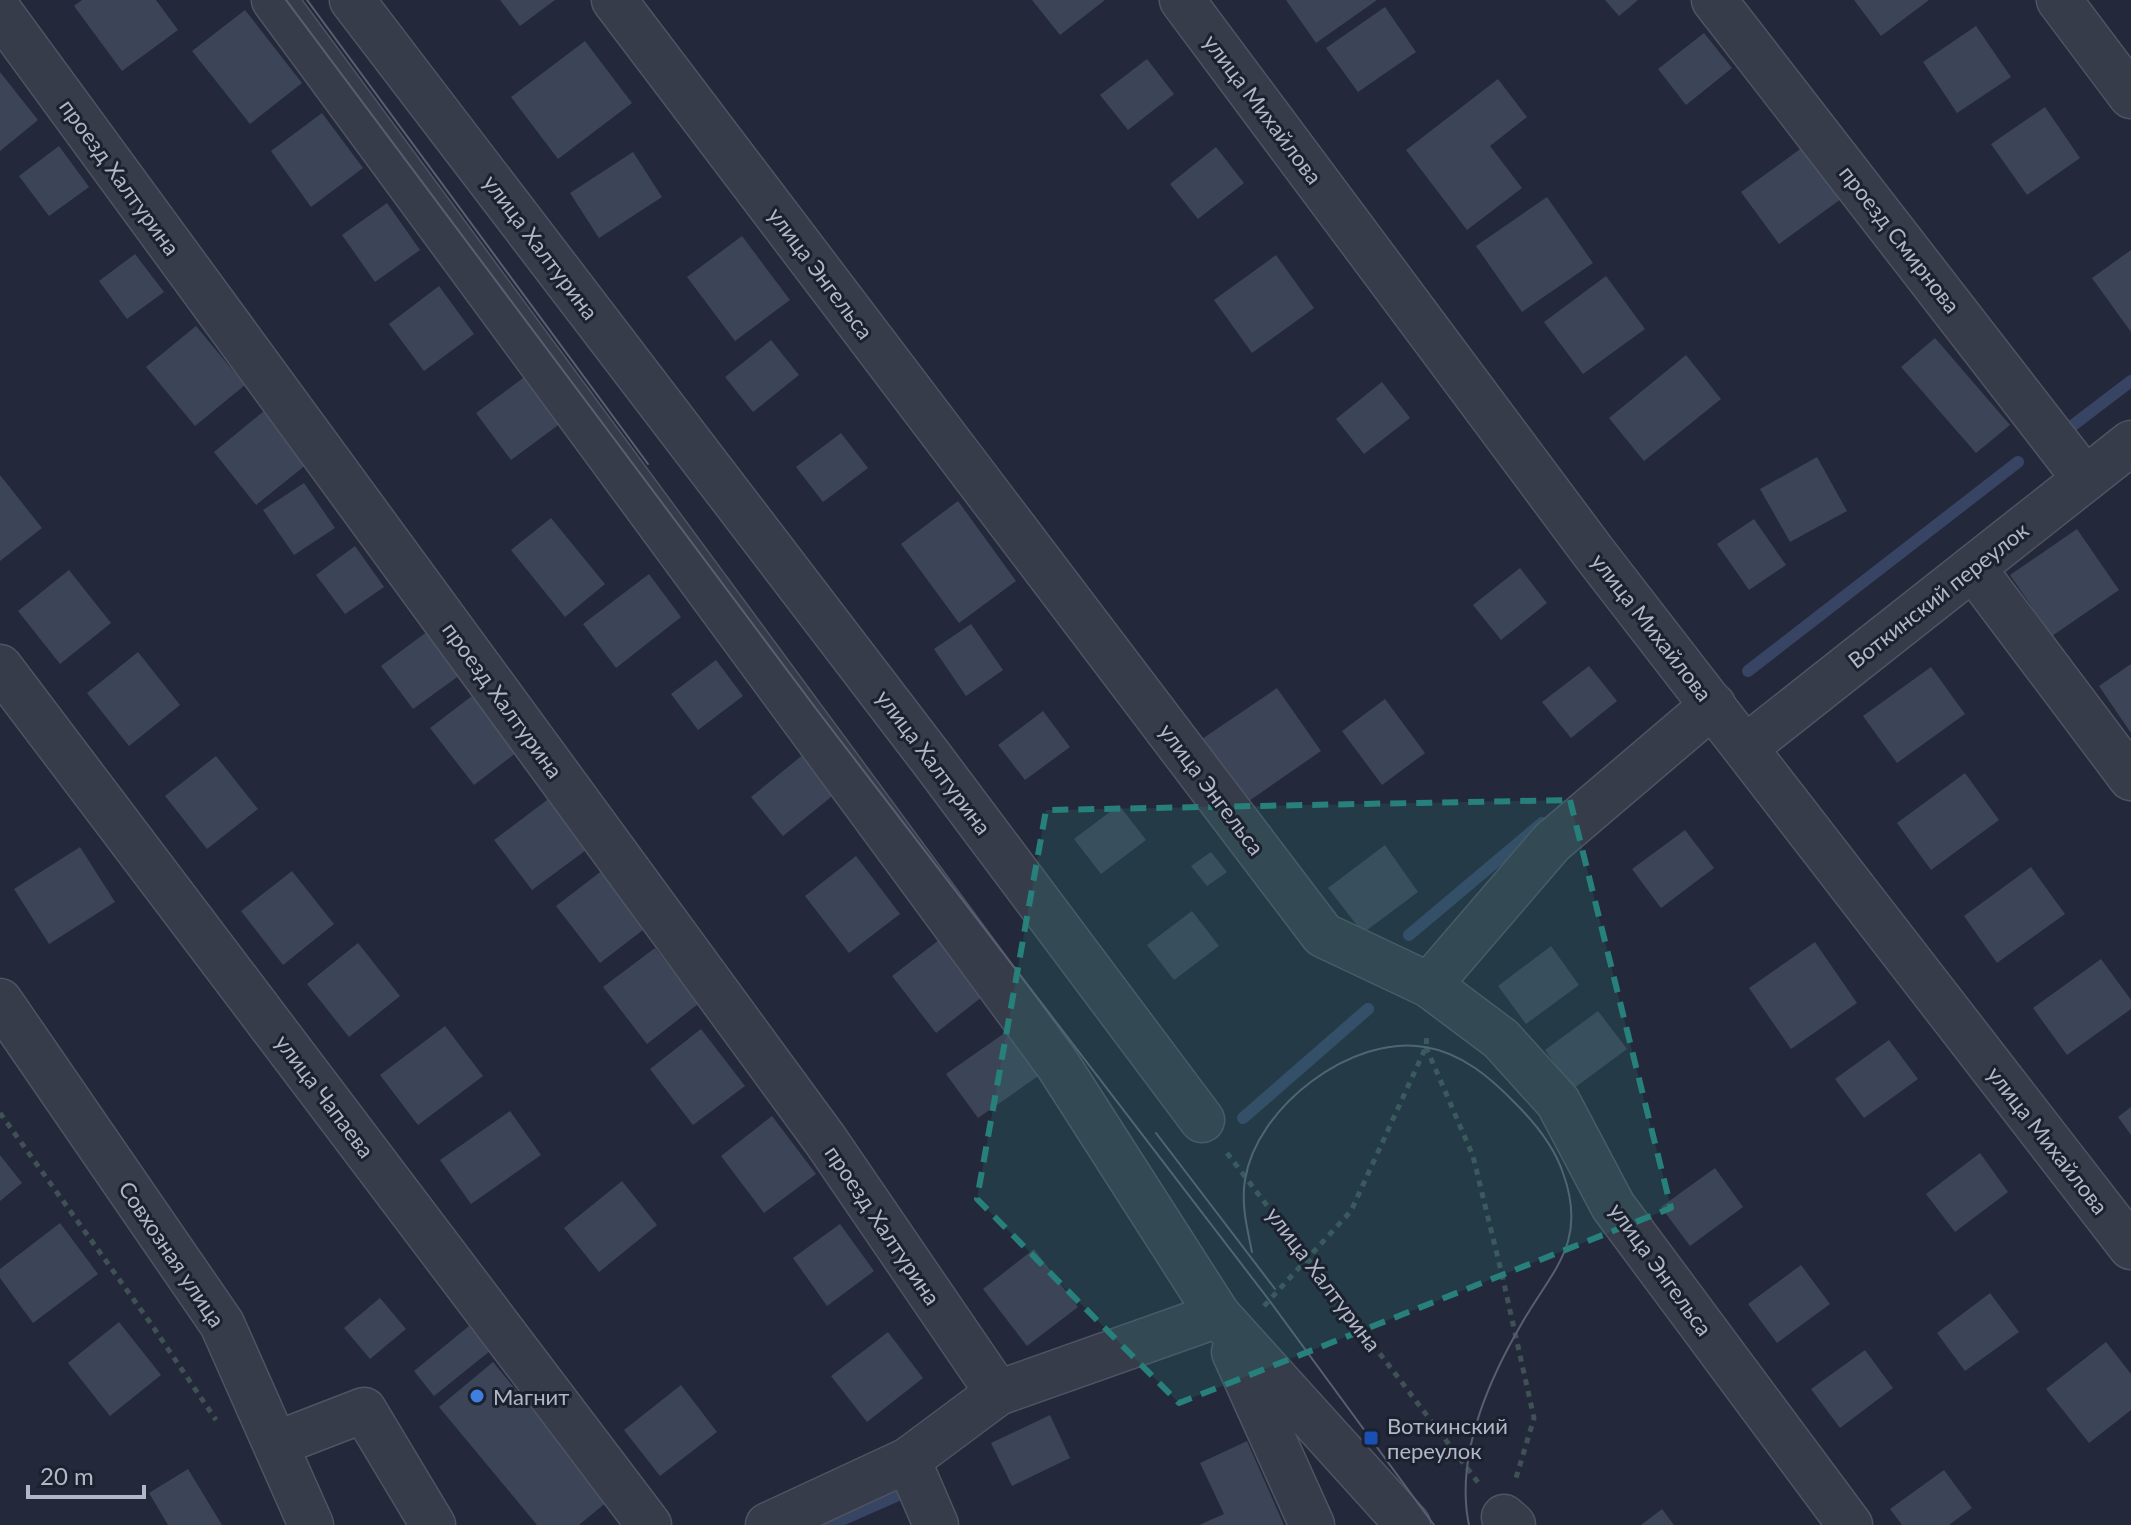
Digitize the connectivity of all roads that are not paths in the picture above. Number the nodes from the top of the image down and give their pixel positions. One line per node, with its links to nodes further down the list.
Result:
1 (274, 0): 20 (street)
2 (352, 0): 18 (street, улица Халтурина)
3 (614, 0): 16 (street, улица Энгельса)
4 (1182, 0): 13 (street, улица Михайлова)
5 (1714, 0): 10 (street, проезд Смирнова)
6 (2059, 0): 8 (street)
7 (0, 12): 21 (street, проезд Халтурина)
8 (2131, 96)
9 (2131, 443): 10 (street, Воткинский переулок)
10 (2085, 479): 11 (street, Воткинский переулок)
11 (1973, 568): 14 (street, Воткинский переулок); 15 (street)
12 (0, 667): 26 (street, улица Чапаева)
13 (1713, 705): 14 (street, улица Михайлова); 16 (street)
14 (1746, 747): 19 (street, улица Михайлова)
15 (2131, 778)
16 (1429, 985): 31 (street, улица Энгельса)
17 (0, 1001): 22 (street, Совхозная улица)
18 (1202, 1120)
19 (2131, 1247)
20 (1218, 1315): 21 (street); 29 (street); 30 (street)
21 (998, 1393): 23 (street)
22 (276, 1444): 24 (street, Совхозная улица); 25 (street)
23 (908, 1460): 27 (street); 28 (street)
24 (311, 1525)
25 (433, 1525)
26 (649, 1525)
27 (768, 1525)
28 (936, 1525)
29 (1312, 1525)
30 (1408, 1525)
31 (1850, 1525)

